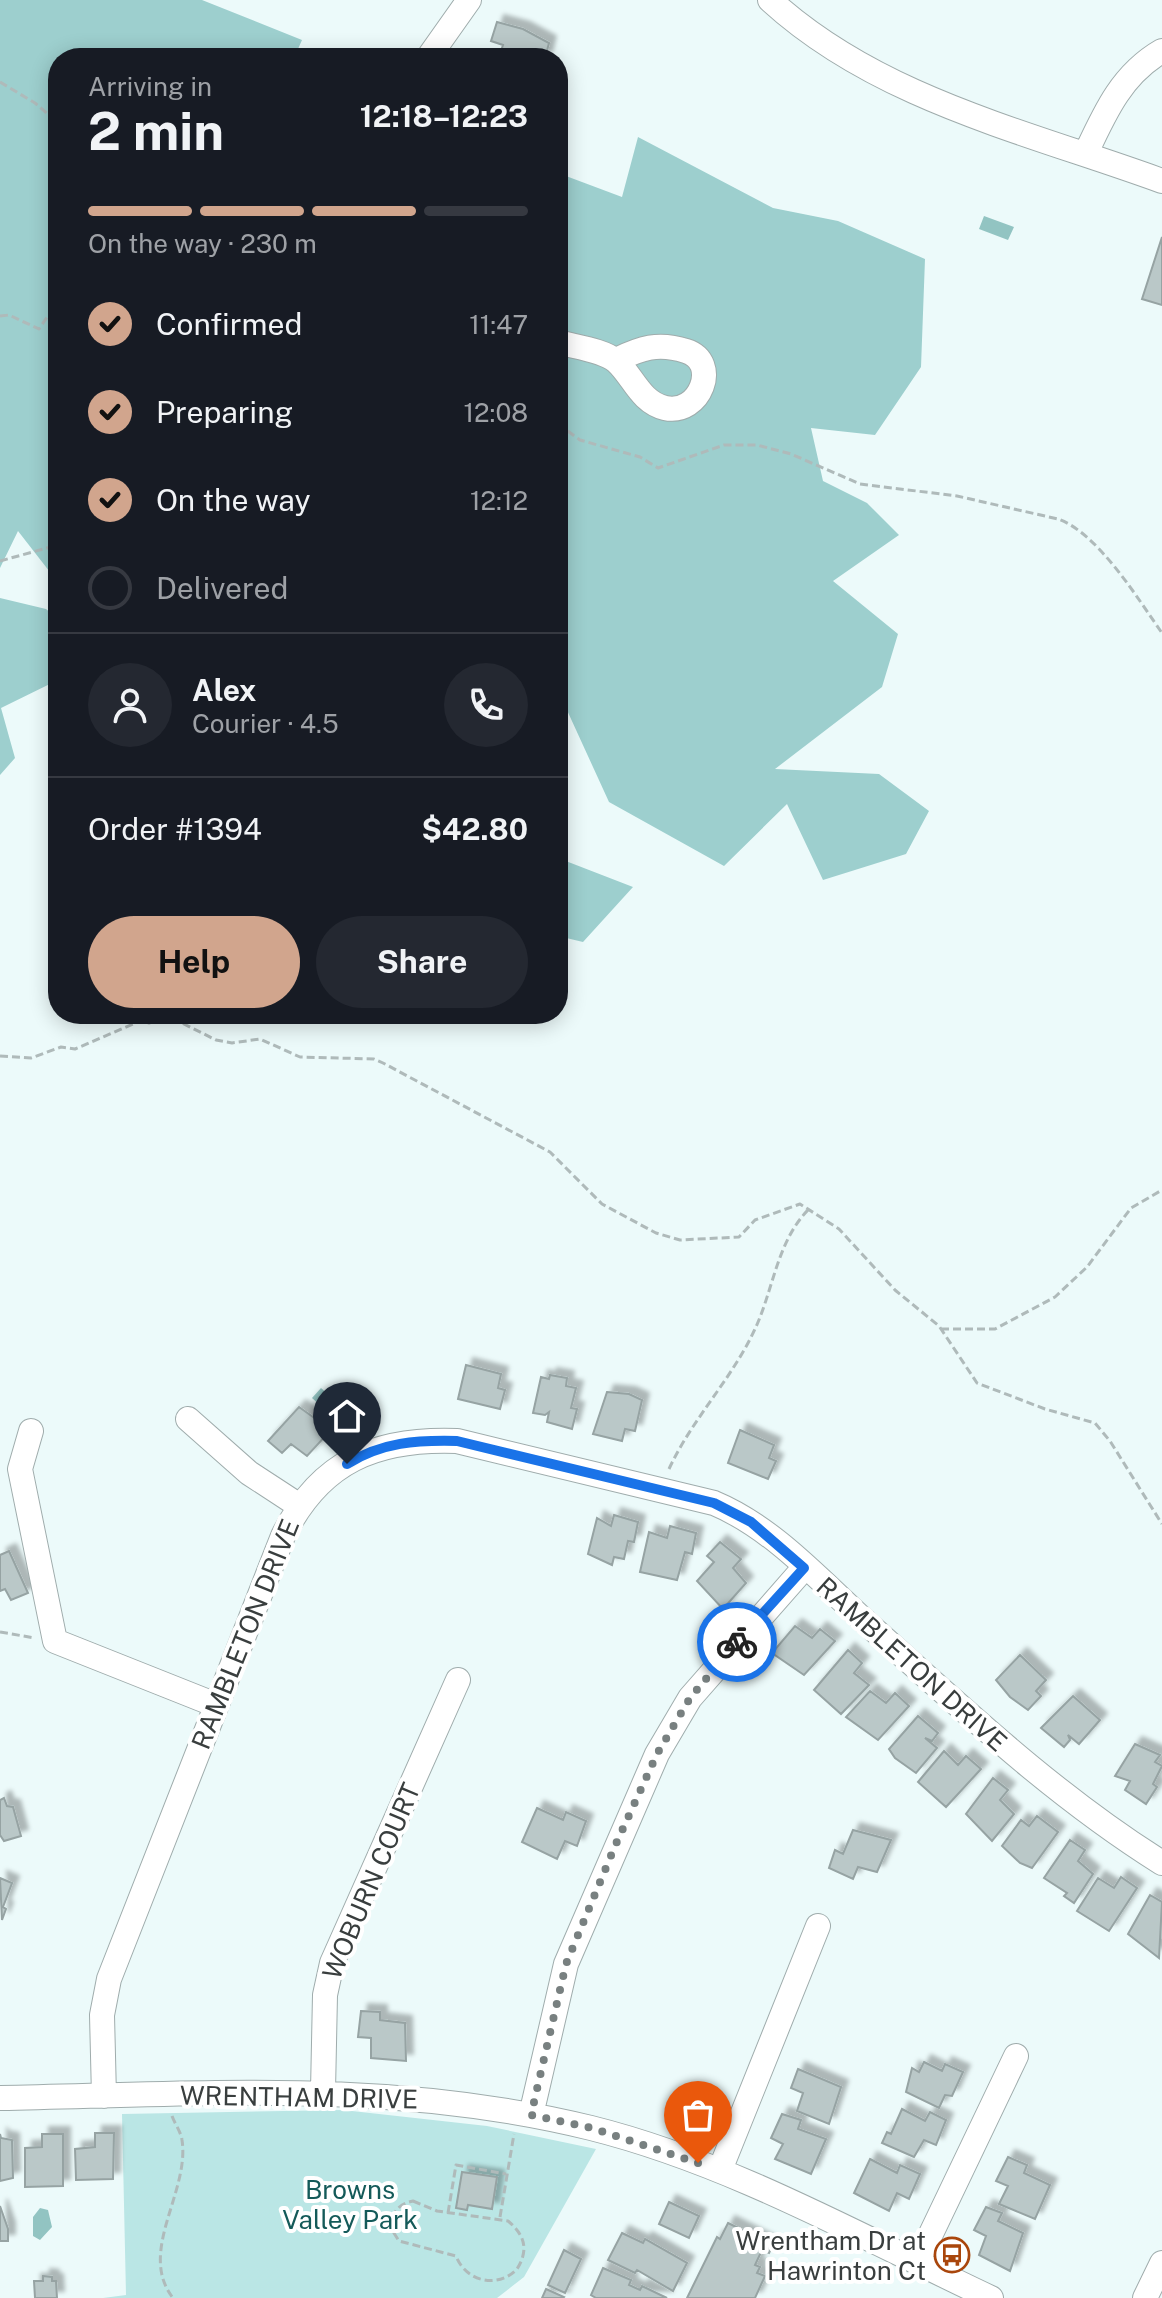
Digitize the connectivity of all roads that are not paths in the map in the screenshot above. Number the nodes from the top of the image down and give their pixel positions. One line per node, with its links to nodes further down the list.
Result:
1 (469, 0): 3 (street)
2 (783, 4): 5 (street)
3 (435, 48)
4 (1162, 51): 5 (street)
5 (1086, 153): 6 (street)
6 (1162, 181)
7 (568, 345): 8 (street)
8 (616, 360)
9 (188, 1419): 11 (street)
10 (31, 1431): 14 (street)
11 (298, 1505): 12 (street, RAMBLETON DRIVE); 14 (street, RAMBLETON DRIVE)
12 (804, 1568): 15 (street, RAMBLETON DRIVE); 21 (street)
13 (458, 1680): 18 (street, WOBURN COURT)
14 (216, 1705): 19 (street, RAMBLETON DRIVE)
15 (1162, 1863)
16 (818, 1926): 22 (street)
17 (1016, 2056): 23 (street)
18 (323, 2091): 19 (street, WRENTHAM DRIVE); 21 (street, WRENTHAM DRIVE)
19 (104, 2096): 20 (street, WRENTHAM DRIVE)
20 (0, 2098)
21 (531, 2115): 22 (street, WRENTHAM DRIVE)
22 (720, 2170): 23 (street, WRENTHAM DRIVE)
23 (917, 2263): 25 (street, WRENTHAM DRIVE)
24 (1162, 2263): 26 (street)
25 (991, 2298)
26 (1145, 2298)

